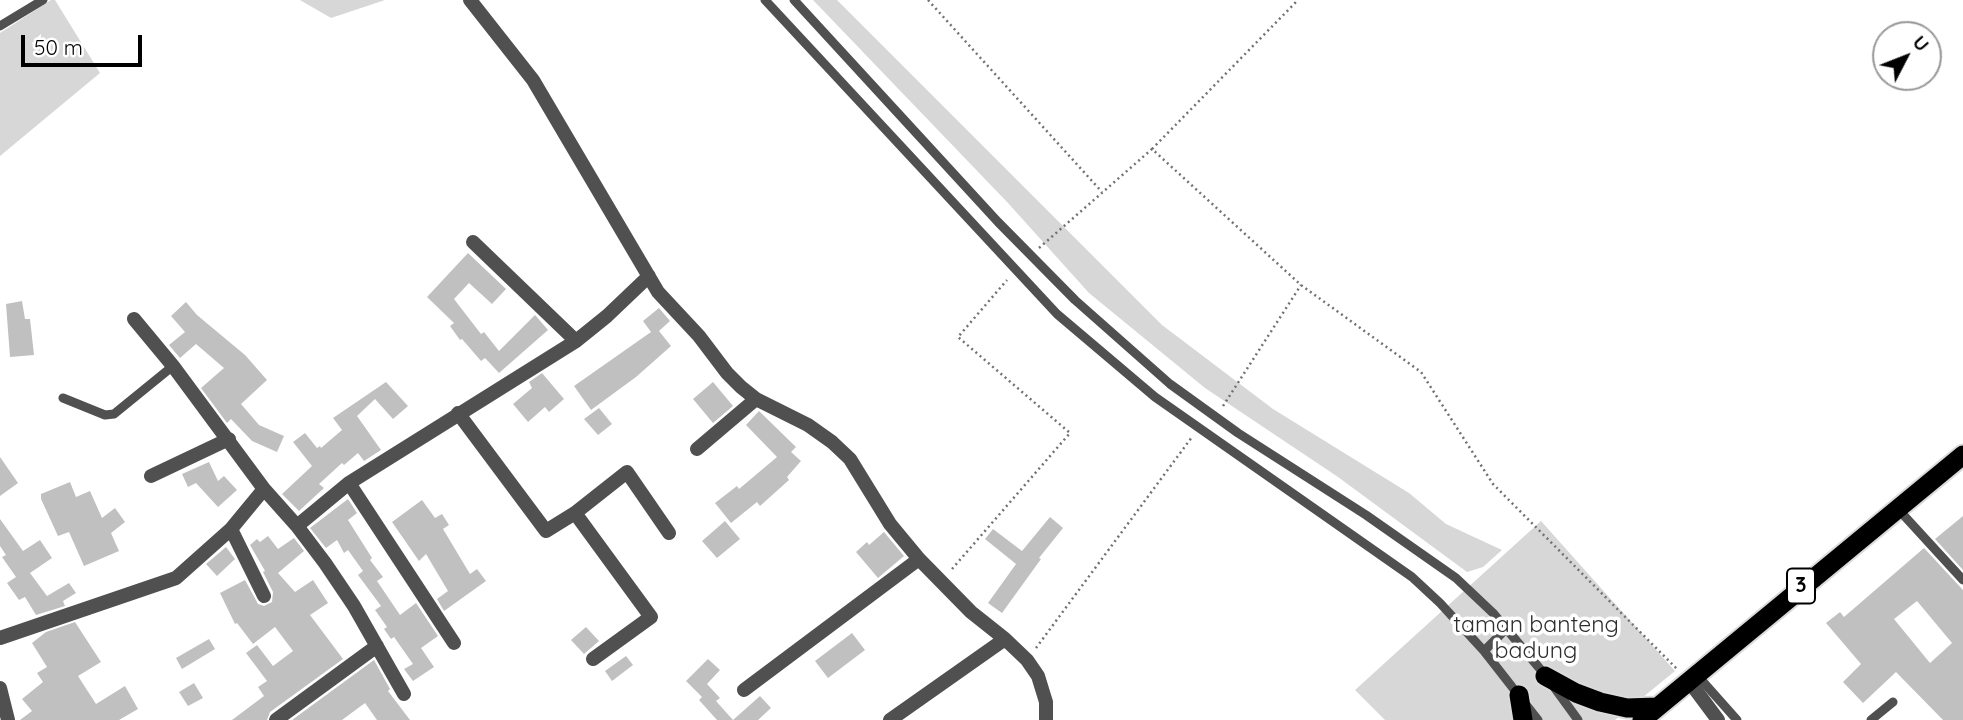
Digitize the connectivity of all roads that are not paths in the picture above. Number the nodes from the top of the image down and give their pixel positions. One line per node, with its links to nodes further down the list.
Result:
1 (43, 0): 5 (lane)
2 (470, 0): 7 (street)
3 (765, 0): 33 (lane)
4 (794, 0): 28 (lane)
5 (0, 26)
6 (473, 242): 9 (street)
7 (649, 276): 9 (street); 12 (street)
8 (134, 319): 10 (street)
9 (576, 341): 13 (street)
10 (173, 366): 11 (lane); 14 (street)
11 (63, 398)
12 (756, 399): 15 (street); 25 (street)
13 (458, 414): 18 (street); 21 (street)
14 (229, 439): 17 (street); 19 (street)
15 (697, 449)
16 (1963, 455): 20 (highway, 3)
17 (151, 476)
18 (349, 483): 22 (street); 31 (street)
19 (264, 489): 22 (street); 23 (street)
20 (1898, 508): 26 (lane); 36 (highway, 3)
21 (575, 513): 24 (street); 34 (street)
22 (297, 526): 32 (street)
23 (231, 529): 27 (street); 29 (street)
24 (669, 533)
25 (919, 559): 30 (street); 38 (street)
26 (1963, 580)
27 (264, 596)
28 (1507, 628): 33 (lane); 35 (lane)
29 (0, 638)
30 (1005, 639): 45 (street); 46 (street)
31 (454, 643)
32 (376, 646): 39 (street); 44 (street)
33 (1484, 651): 40 (lane)
34 (593, 659)
35 (1545, 676): 42 (highway); 49 (lane)
36 (1693, 678): 42 (highway, 3); 50 (street); 51 (lane)
37 (0, 688): 43 (street)
38 (744, 690)
39 (404, 694)
40 (1519, 695): 47 (highway); 48 (lane)
41 (1893, 702): 52 (lane)
42 (1649, 714)
43 (8, 720)
44 (276, 720)
45 (890, 720)
46 (1046, 720)
47 (1522, 720)
48 (1538, 720)
49 (1578, 720)
50 (1718, 720)
51 (1737, 720)
52 (1871, 720)

